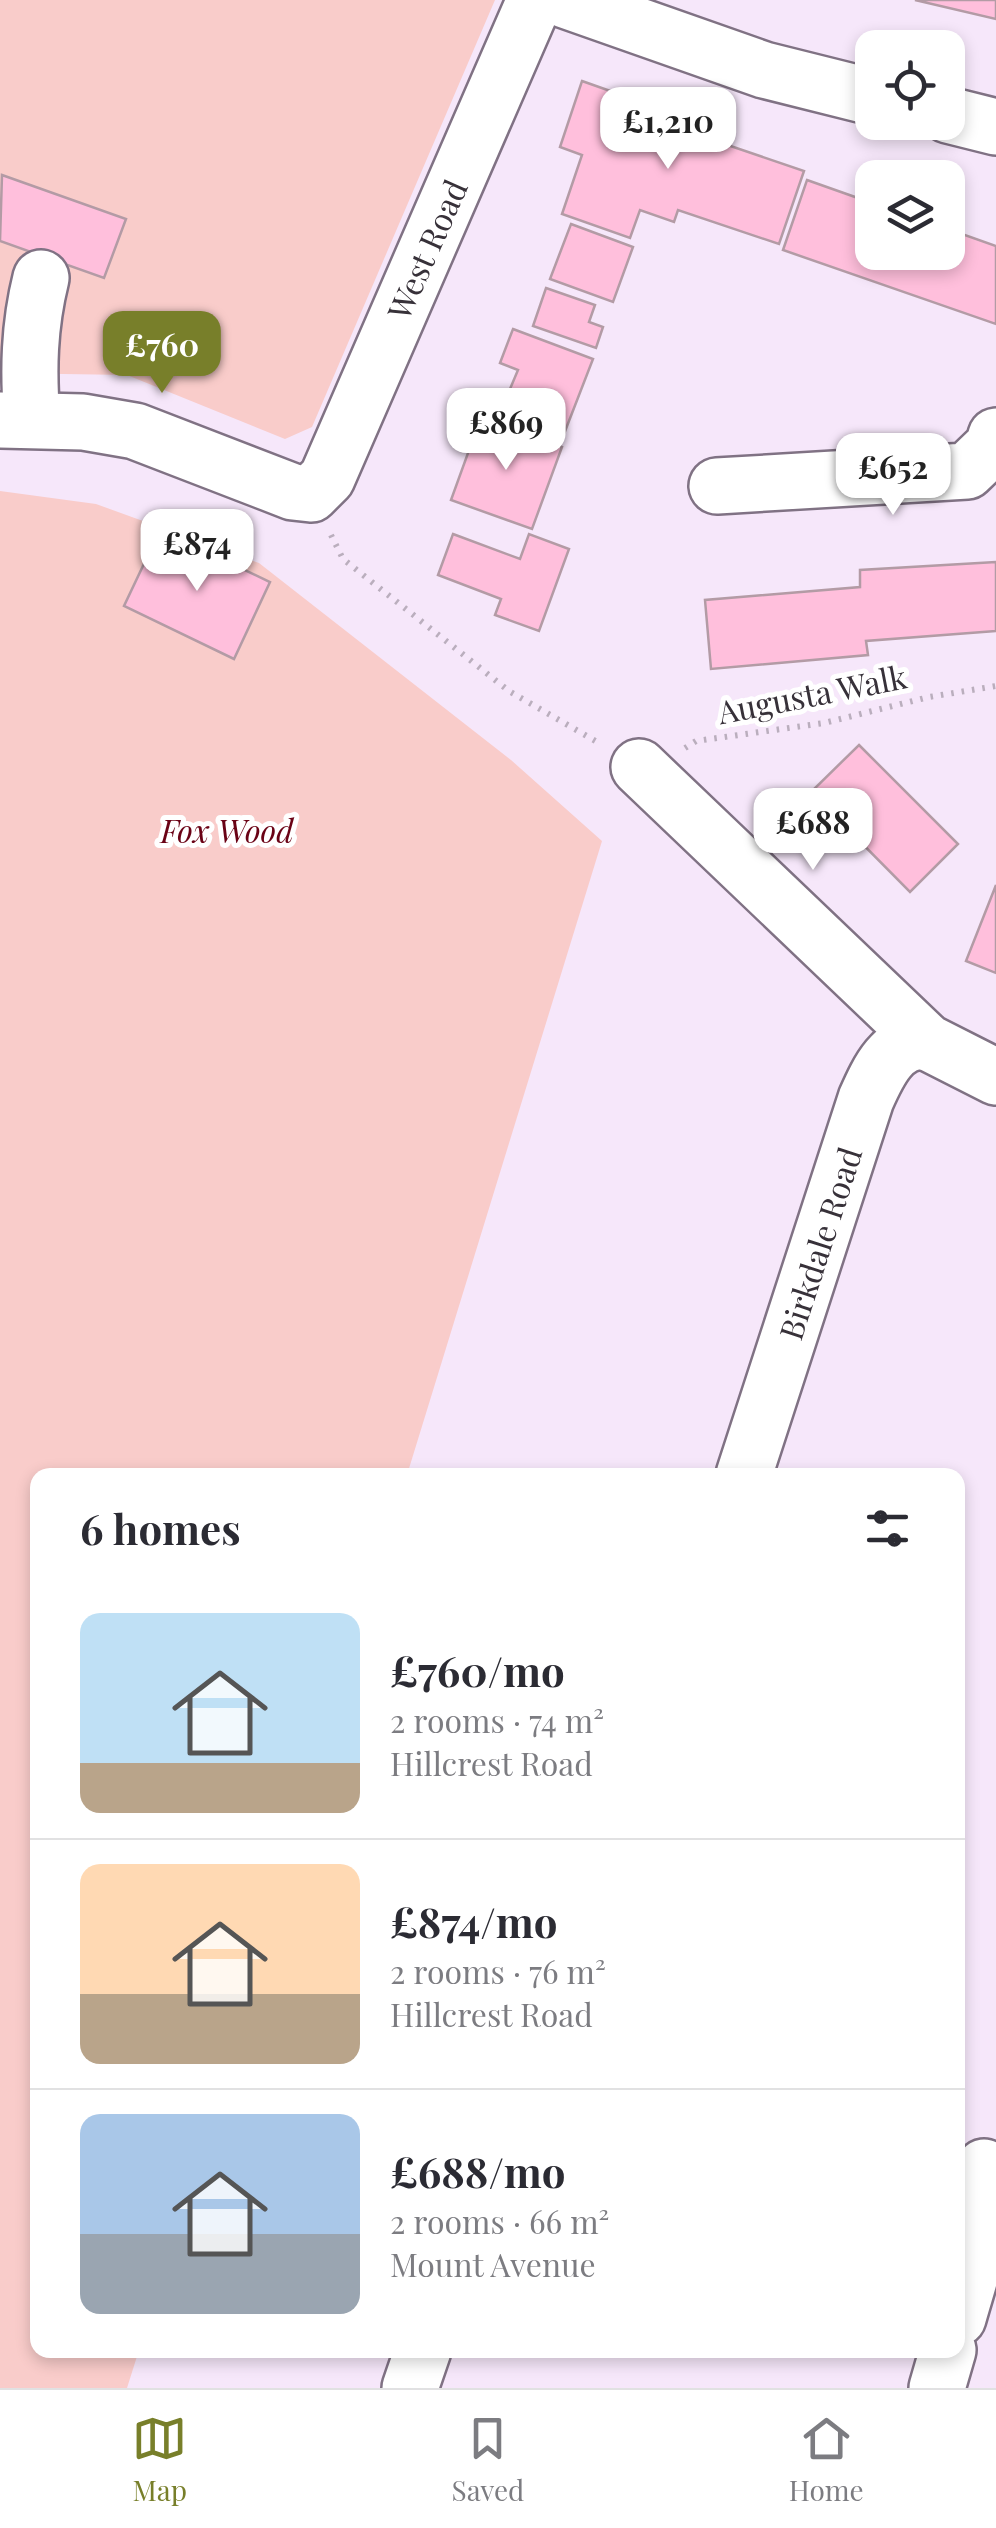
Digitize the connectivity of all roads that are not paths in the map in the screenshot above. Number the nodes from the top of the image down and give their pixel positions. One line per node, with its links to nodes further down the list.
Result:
1 (535, 0): 7 (street, West Road)
2 (565, 0): 3 (street)
3 (855, 93)
4 (965, 119): 5 (street)
5 (996, 127)
6 (41, 278): 7 (street)
7 (16, 420)
8 (986, 459): 9 (street)
9 (717, 486)
10 (643, 771): 11 (street)
11 (927, 1042): 12 (street); 13 (street, Birkdale Road)
12 (996, 1078)
13 (746, 1468)
14 (979, 2167): 15 (street)
15 (965, 2294)
16 (419, 2358): 18 (street)
17 (946, 2358): 19 (street)
18 (410, 2388)
19 (937, 2388)

